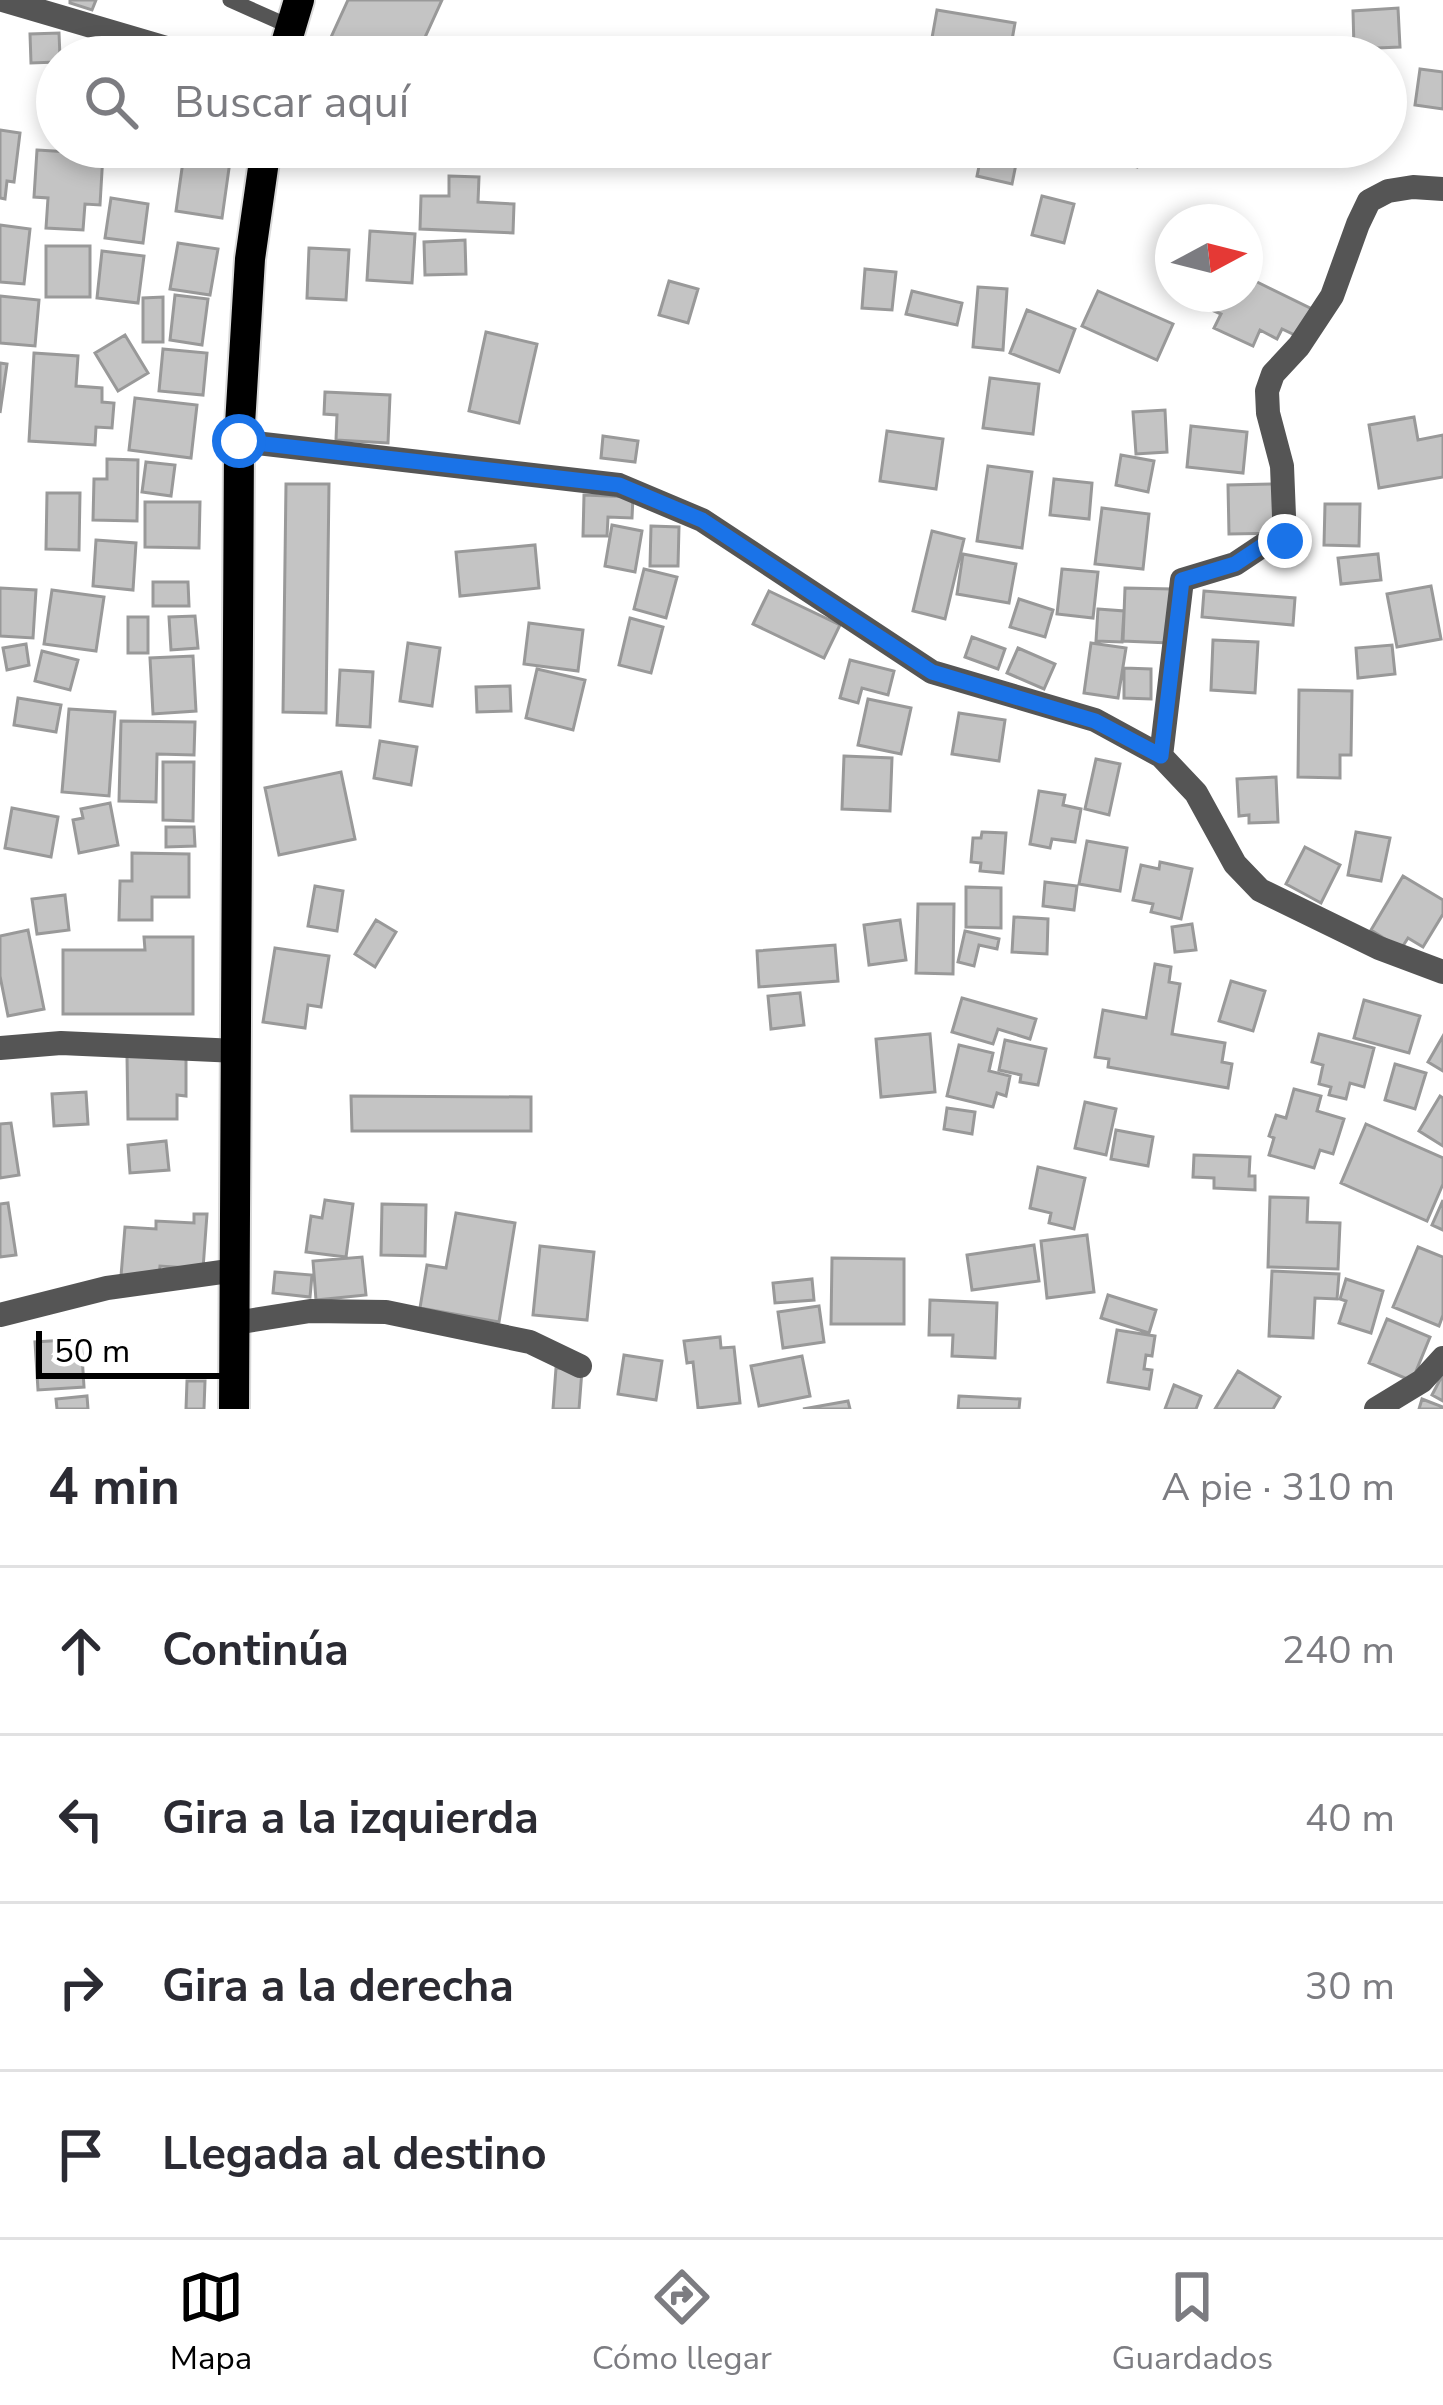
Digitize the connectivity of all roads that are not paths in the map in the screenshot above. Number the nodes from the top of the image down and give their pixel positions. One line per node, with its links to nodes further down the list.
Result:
1 (4, 0): 4 (street)
2 (230, 0): 3 (lane)
3 (295, 13)
4 (126, 36)
5 (263, 168): 7 (main road)
6 (1443, 189): 8 (street)
7 (239, 441): 8 (street); 11 (main road)
8 (1161, 756): 9 (street)
9 (1443, 972)
10 (0, 1048): 11 (street)
11 (237, 1052): 12 (main road)
12 (236, 1270): 13 (street); 14 (main road)
13 (0, 1315)
14 (235, 1323): 16 (street); 17 (main road)
15 (1443, 1358): 18 (street)
16 (580, 1366)
17 (234, 1409)
18 (1376, 1409)

